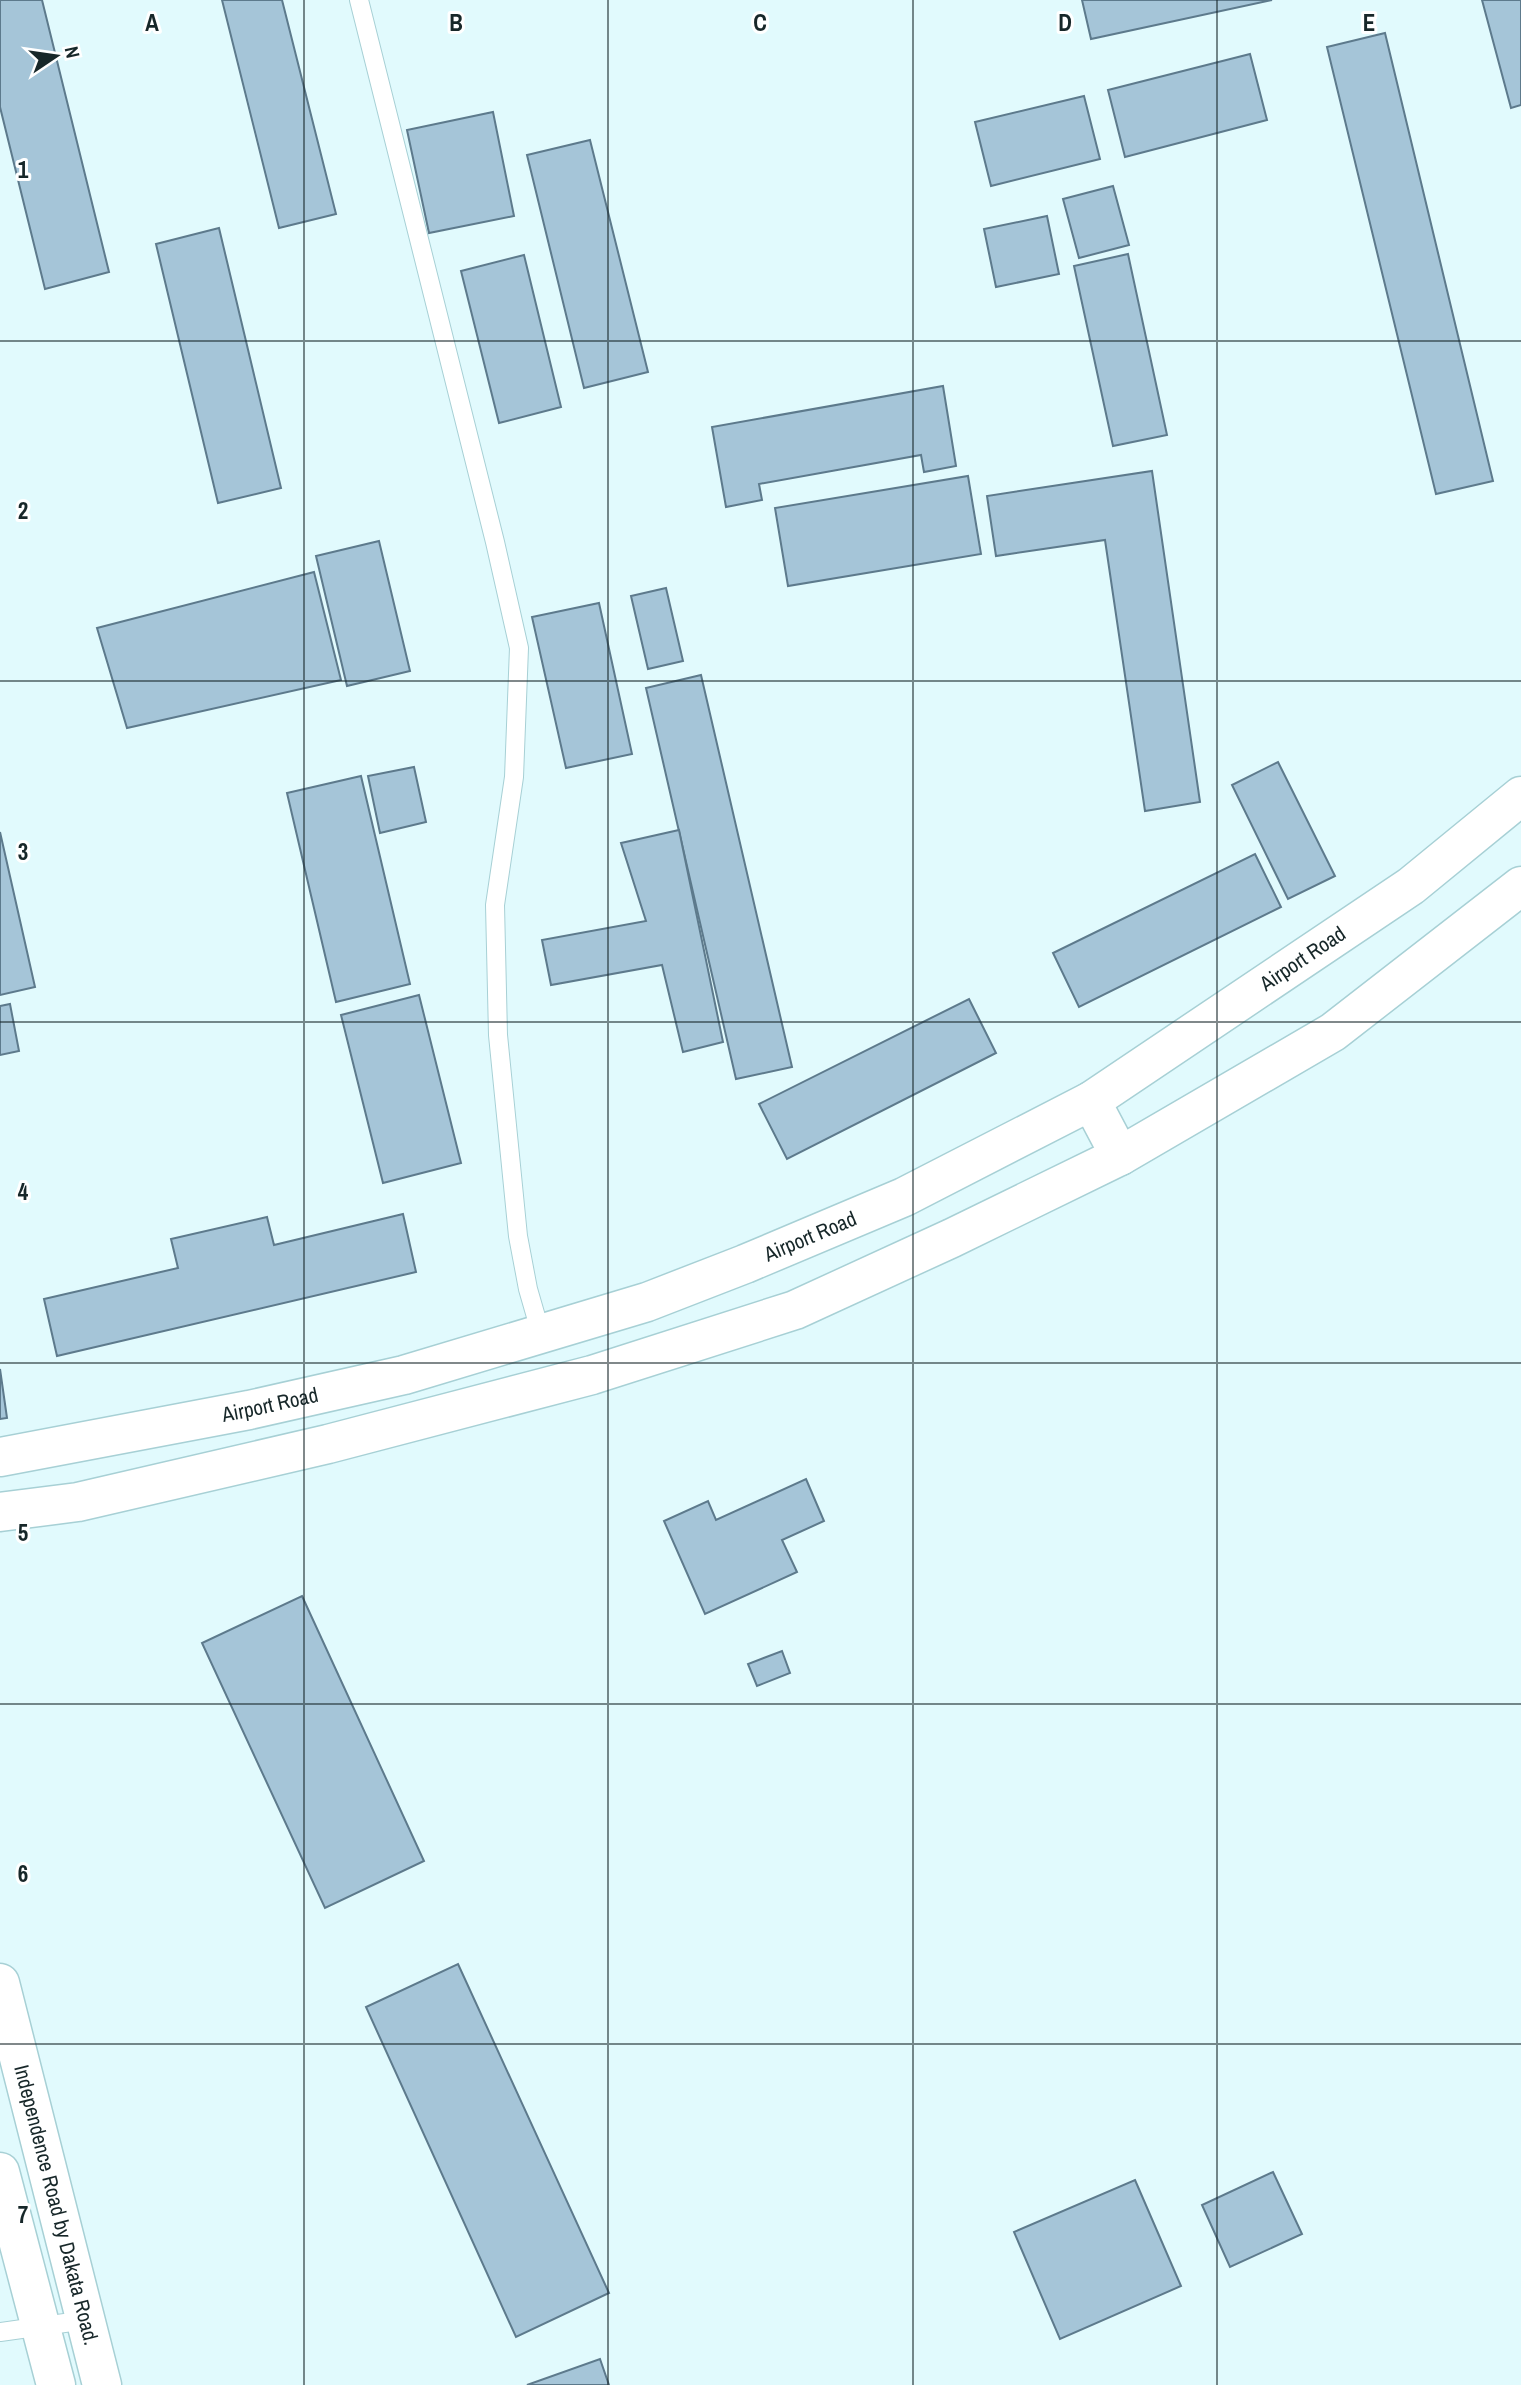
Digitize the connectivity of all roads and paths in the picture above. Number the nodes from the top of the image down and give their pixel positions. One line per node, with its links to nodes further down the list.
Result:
1 (359, 0): 6 (lane)
2 (1521, 796): 4 (main road, Airport Road)
3 (1521, 886): 5 (main road)
4 (1091, 1101): 5 (main road); 6 (main road, Airport Road)
5 (1120, 1156): 8 (main road)
6 (541, 1334): 7 (main road, Airport Road)
7 (0, 1457)
8 (0, 1512)
9 (0, 1983): 11 (main road, Independence Road by Dakata Road.)
10 (0, 2172): 12 (main road)
11 (86, 2320): 12 (lane); 15 (main road, Independence Road by Dakata Road.)
12 (40, 2327): 13 (lane); 14 (main road)
13 (0, 2332)
14 (56, 2385)
15 (102, 2385)

